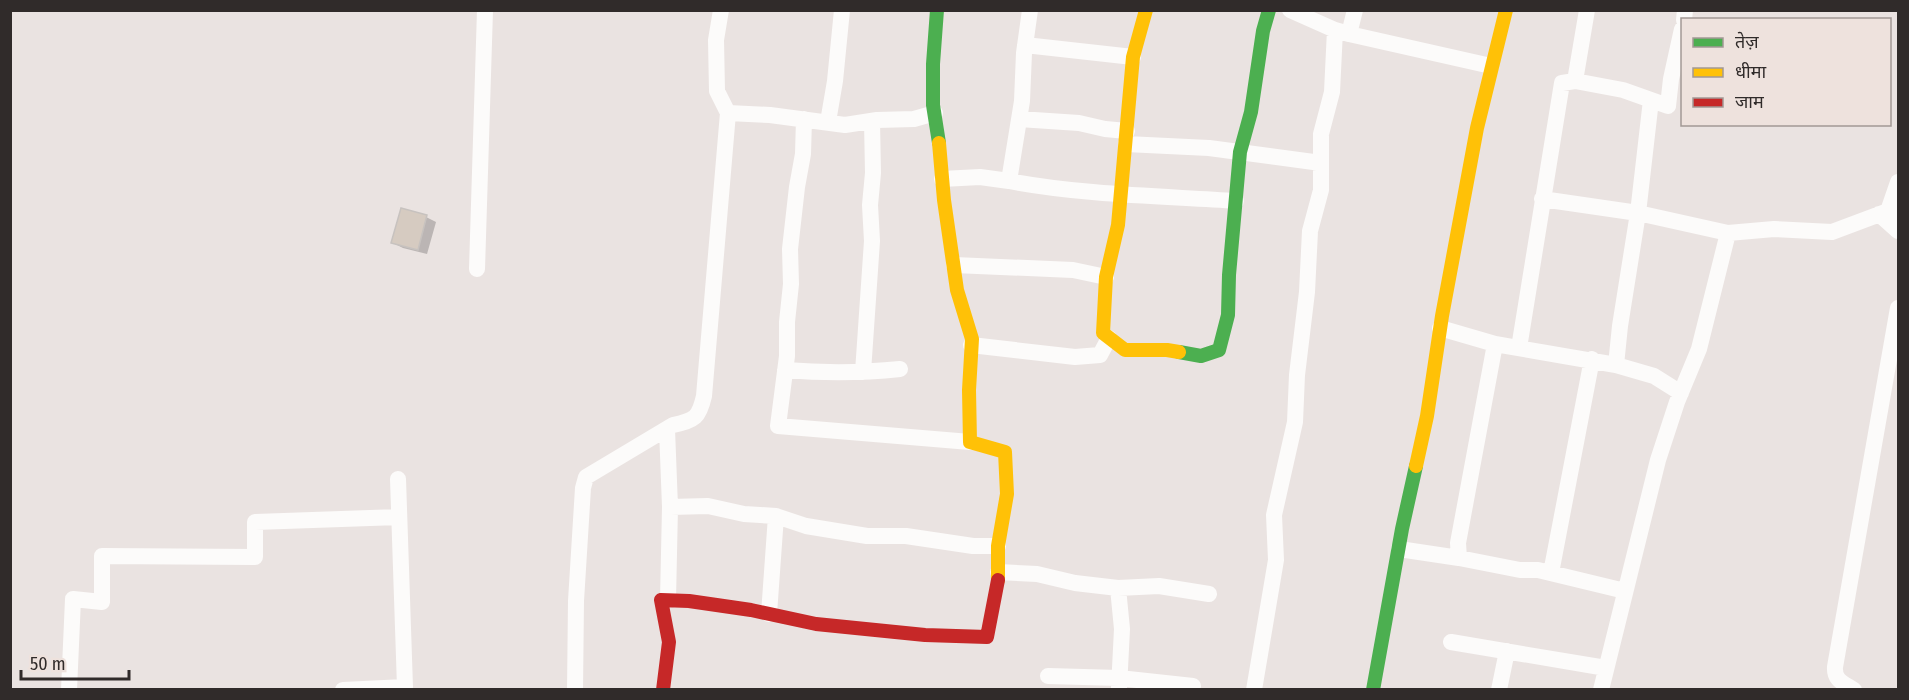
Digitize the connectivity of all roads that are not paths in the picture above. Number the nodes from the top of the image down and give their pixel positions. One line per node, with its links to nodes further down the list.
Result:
1 (485, 10): 39 (street)
2 (721, 10): 19 (street)
3 (842, 10): 24 (street)
4 (937, 10): 20 (street)
5 (1030, 10): 14 (street)
6 (1146, 10): 15 (street)
7 (1269, 10): 26 (street)
8 (1290, 10): 12 (street)
9 (1355, 10): 12 (street)
10 (1506, 10): 16 (street)
11 (1587, 10): 17 (street)
12 (1342, 32): 16 (street); 27 (street)
13 (1681, 36): 18 (street)
14 (1025, 45): 15 (street); 22 (street)
15 (1133, 57): 25 (street)
16 (1491, 66): 42 (street)
17 (1575, 81): 18 (street); 32 (street)
18 (1651, 100): 34 (street)
19 (728, 113): 21 (street); 53 (street)
20 (934, 113): 23 (street); 28 (street)
21 (804, 119): 24 (street); 50 (street)
22 (1019, 119): 25 (street); 29 (street)
23 (872, 120): 24 (street); 51 (street)
24 (828, 122)
25 (1127, 137): 26 (street); 31 (street)
26 (1240, 152): 27 (street); 33 (street)
27 (1321, 163): 80 (street)
28 (942, 179): 29 (street); 38 (street)
29 (1009, 181): 31 (street)
30 (1899, 182): 35 (street)
31 (1120, 193): 33 (street); 40 (street)
32 (1542, 199): 34 (street); 46 (street)
33 (1236, 201): 43 (street)
34 (1638, 213): 37 (street); 48 (street)
35 (1889, 213): 36 (street); 37 (street)
36 (1899, 231)
37 (1728, 233): 52 (street)
38 (954, 265): 40 (street); 45 (street)
39 (477, 269)
40 (1106, 278): 43 (street)
41 (1899, 308): 84 (street)
42 (1440, 328): 44 (street); 60 (street)
43 (1109, 338): 45 (street)
44 (1494, 344): 46 (street); 61 (street)
45 (971, 345): 54 (street)
46 (1519, 348): 47 (street)
47 (1592, 359): 48 (street); 63 (street)
48 (1616, 365): 52 (street)
49 (900, 369): 51 (street)
50 (785, 370): 51 (street); 54 (street)
51 (863, 372)
52 (1681, 393): 65 (street)
53 (667, 429): 56 (street); 78 (street)
54 (970, 442): 59 (street)
55 (398, 479): 58 (street)
56 (670, 507): 57 (street); 67 (street)
57 (776, 516): 59 (street); 68 (street)
58 (399, 517): 75 (street); 76 (street)
59 (998, 546): 62 (street)
60 (1399, 549): 61 (street); 81 (street)
61 (1459, 558): 63 (street)
62 (998, 573): 64 (street); 68 (street)
63 (1551, 573): 65 (street)
64 (1118, 588): 66 (street); 73 (street)
65 (1625, 591): 71 (street)
66 (1209, 594)
67 (668, 600): 68 (street); 79 (street)
68 (769, 614)
69 (1451, 642): 70 (street)
70 (1507, 651): 71 (street); 82 (street)
71 (1606, 668): 83 (street)
72 (1048, 676): 73 (street)
73 (1119, 684): 74 (street)
74 (1193, 686)
75 (405, 688): 77 (street)
76 (69, 690)
77 (343, 690)
78 (575, 690)
79 (663, 690)
80 (1254, 690)
81 (1373, 690)
82 (1499, 690)
83 (1601, 690)
84 (1854, 690)

